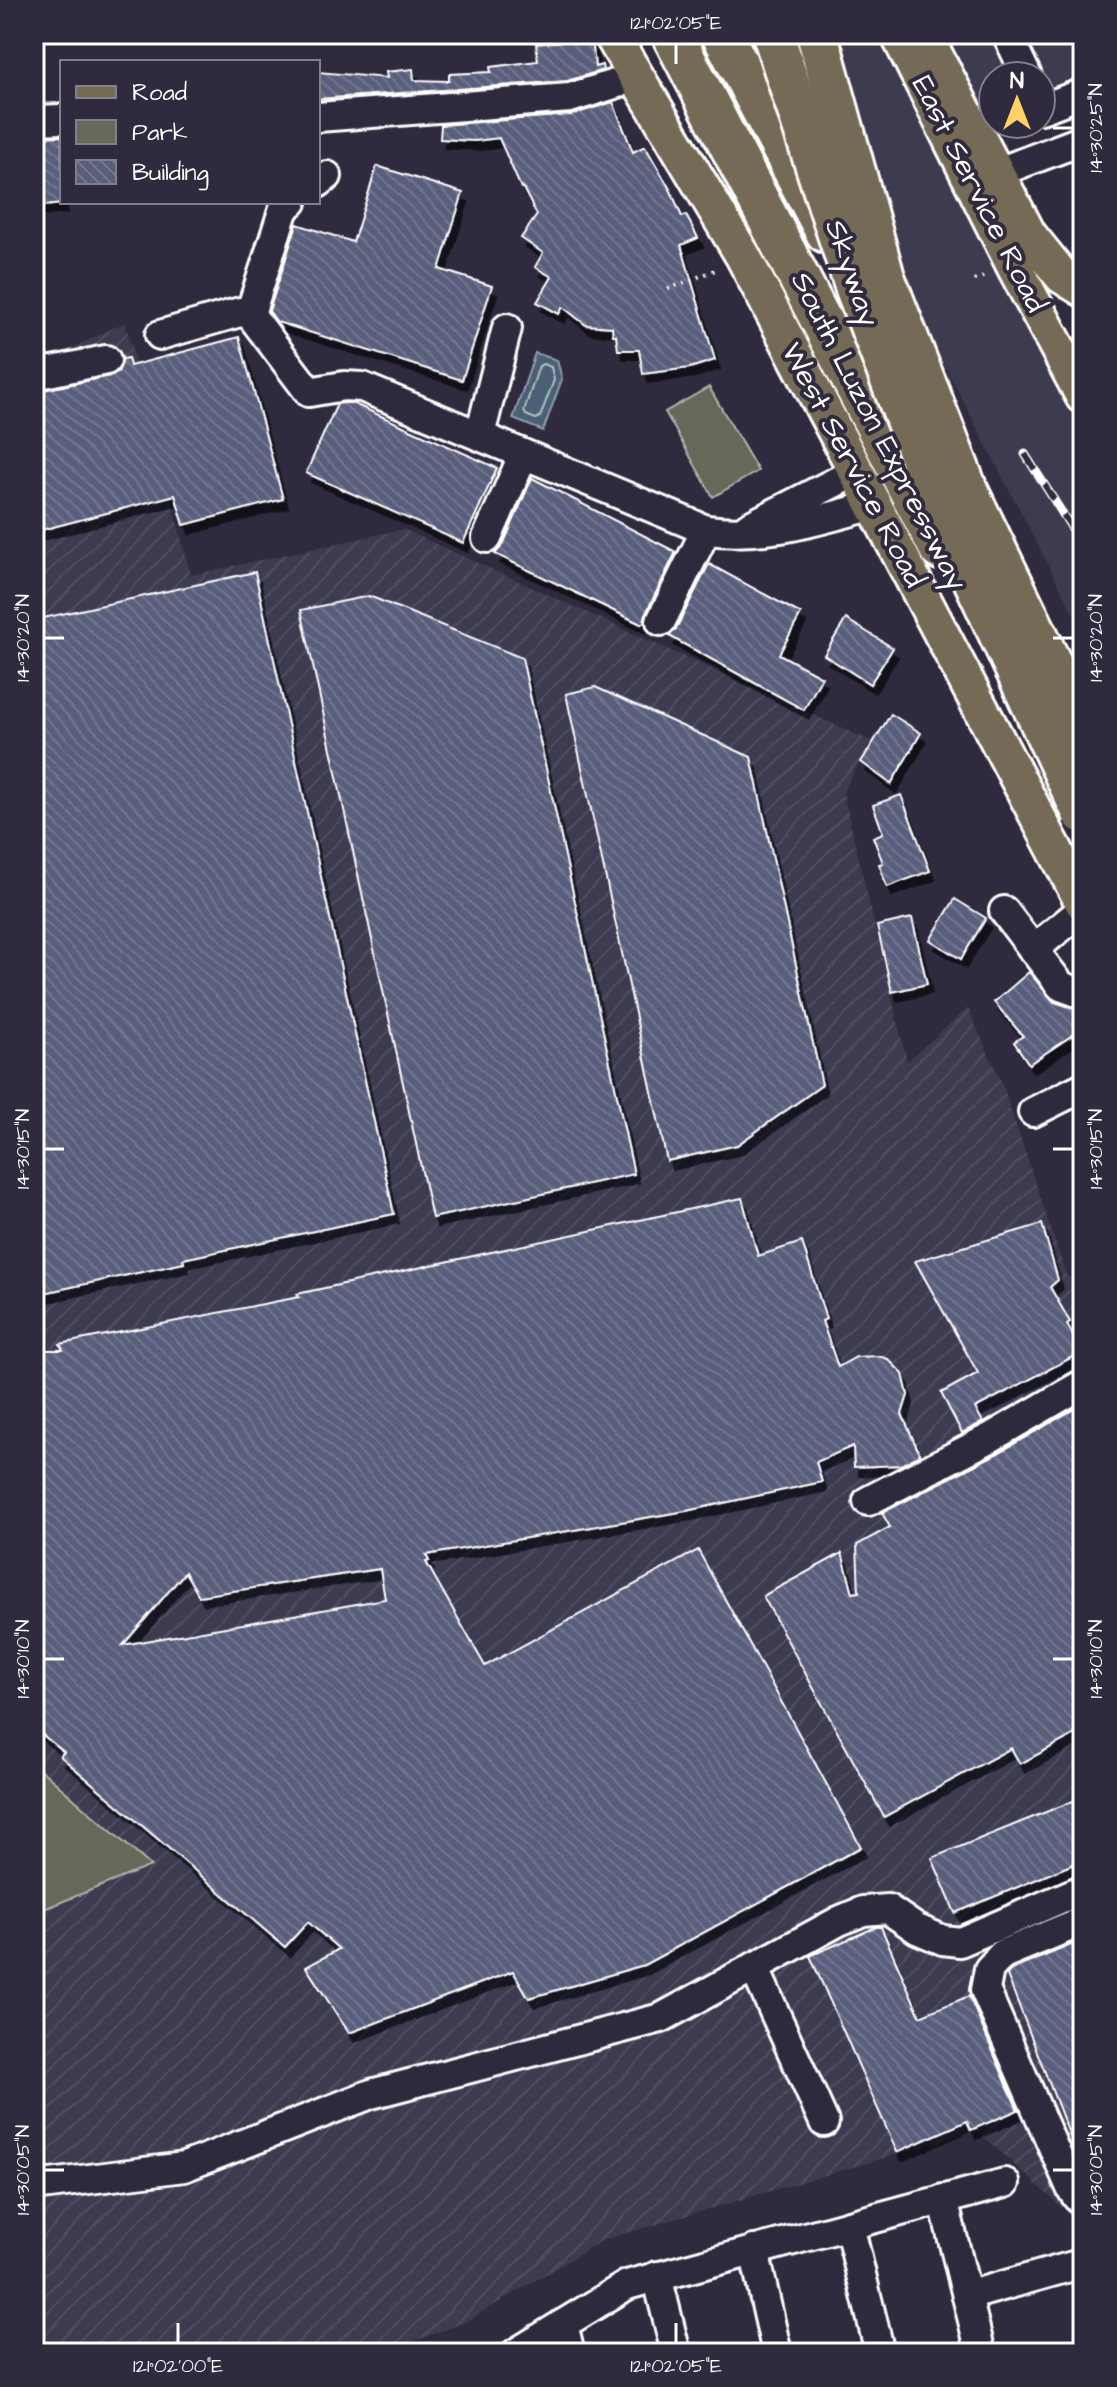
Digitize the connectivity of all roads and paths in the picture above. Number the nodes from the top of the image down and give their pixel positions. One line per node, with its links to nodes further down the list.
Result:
1 (611, 34): 11 (main road, West Service Road)
2 (672, 34): 43 (highway, South Luzon Expressway)
3 (722, 34): 26 (highway, South Luzon Expressway)
4 (742, 34): 26 (highway)
5 (773, 34): 42 (highway, Skyway, bridge)
6 (817, 34): 41 (highway, Skyway, bridge)
7 (898, 34): 31 (main road, East Service Road)
8 (924, 34): 14 (main road, East Service Road)
9 (1007, 34): 10 (street)
10 (1019, 60)
11 (637, 77): 15 (street); 22 (main road, West Service Road)
12 (1083, 93): 13 (street)
13 (1057, 102)
14 (977, 114)
15 (320, 117)
16 (60, 119): 17 (street)
17 (34, 120)
18 (989, 140): 20 (main road, East Service Road)
19 (1083, 140): 20 (street)
20 (996, 173): 24 (main road, East Service Road)
21 (289, 204): 25 (street)
22 (743, 256): 23 (path); 34 (main road, West Service Road)
23 (668, 289)
24 (1083, 289)
25 (250, 314): 28 (street); 32 (street)
26 (871, 318): 40 (highway, South Luzon Expressway)
27 (507, 328): 32 (street)
28 (160, 335)
29 (106, 360): 30 (street)
30 (34, 375)
31 (1083, 396)
32 (480, 435): 33 (street)
33 (523, 456): 36 (street); 38 (street)
34 (857, 471): 35 (main road, West Service Road); 37 (street)
35 (874, 505): 37 (street); 44 (main road, West Service Road)
36 (706, 530): 37 (street); 39 (street)
37 (737, 533)
38 (487, 538)
39 (661, 621)
40 (1083, 721)
41 (1083, 730)
42 (1083, 813)
43 (1083, 828)
44 (1083, 903)
45 (1083, 909): 47 (street)
46 (1004, 911): 47 (street)
47 (1033, 950): 48 (street)
48 (1083, 994)
49 (1083, 1087): 50 (street)
50 (1033, 1112)
51 (1083, 1384): 52 (street)
52 (868, 1501)
53 (1083, 1889): 55 (street)
54 (1083, 1921): 59 (street)
55 (754, 1967): 56 (street); 58 (street)
56 (824, 2122)
57 (1005, 2183): 60 (street)
58 (34, 2186)
59 (1083, 2197)
60 (943, 2199): 61 (street); 65 (street)
61 (849, 2225): 62 (street); 71 (street)
62 (754, 2250): 64 (street); 70 (street)
63 (1080, 2264): 65 (street)
64 (657, 2276): 66 (street); 69 (street)
65 (967, 2296): 72 (street)
66 (563, 2324): 67 (street); 68 (street)
67 (516, 2353)
68 (570, 2353)
69 (676, 2353)
70 (777, 2353)
71 (880, 2353)
72 (981, 2353)

